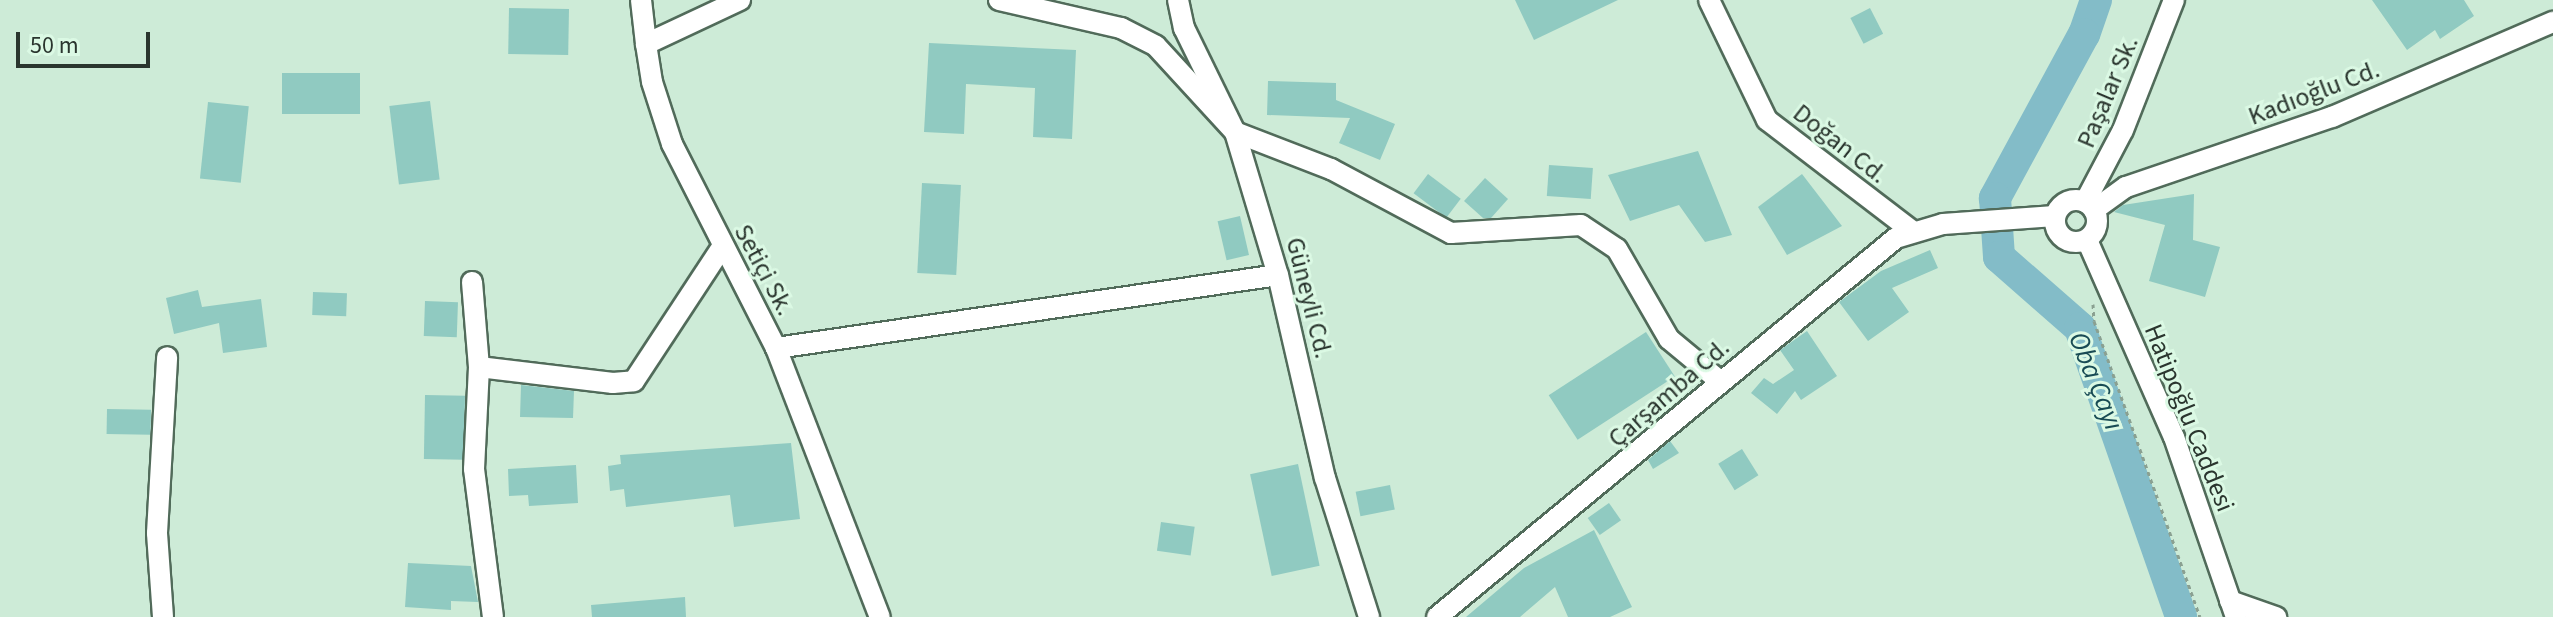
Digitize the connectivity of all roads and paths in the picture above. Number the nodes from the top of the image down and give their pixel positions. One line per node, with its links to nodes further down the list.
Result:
1 (641, 0): 10 (street, Setiçi Sk.)
2 (740, 0): 10 (street)
3 (999, 0): 11 (street)
4 (1178, 0): 9 (street, Güneyli Cd.)
5 (1709, 0): 15 (street, Doğan Cd.)
6 (2174, 0): 13 (street, Paşalar Sk.)
7 (2553, 5): 8 (street)
8 (2544, 26): 13 (street, Kadıoğlu Cd.)
9 (1184, 28): 11 (street); 12 (street, Güneyli Cd.)
10 (646, 44): 17 (street, Setiçi Sk.)
11 (1156, 46): 12 (street)
12 (1235, 132): 18 (street, Güneyli Cd.); 24 (street)
13 (2090, 206): 14 (street); 16 (street)
14 (2055, 216): 15 (street, Çarşamba Cd.); 16 (street)
15 (1912, 231): 24 (street, Çarşamba Cd.)
16 (2087, 240): 25 (street, Hatipoğlu Caddesi)
17 (722, 247): 21 (street, Setiçi Sk.); 23 (street)
18 (1278, 275): 21 (street); 29 (street, Güneyli Cd.)
19 (472, 282): 23 (street)
20 (2093, 294): 31 (path)
21 (776, 348): 28 (street, Setiçi Sk.)
22 (167, 357): 26 (street)
23 (479, 367): 27 (street)
24 (1721, 382): 30 (street, Çarşamba Cd.)
25 (2233, 609): 32 (street)
26 (163, 617)
27 (493, 617)
28 (880, 617)
29 (1369, 617)
30 (1437, 617)
31 (2200, 617)
32 (2276, 617)

